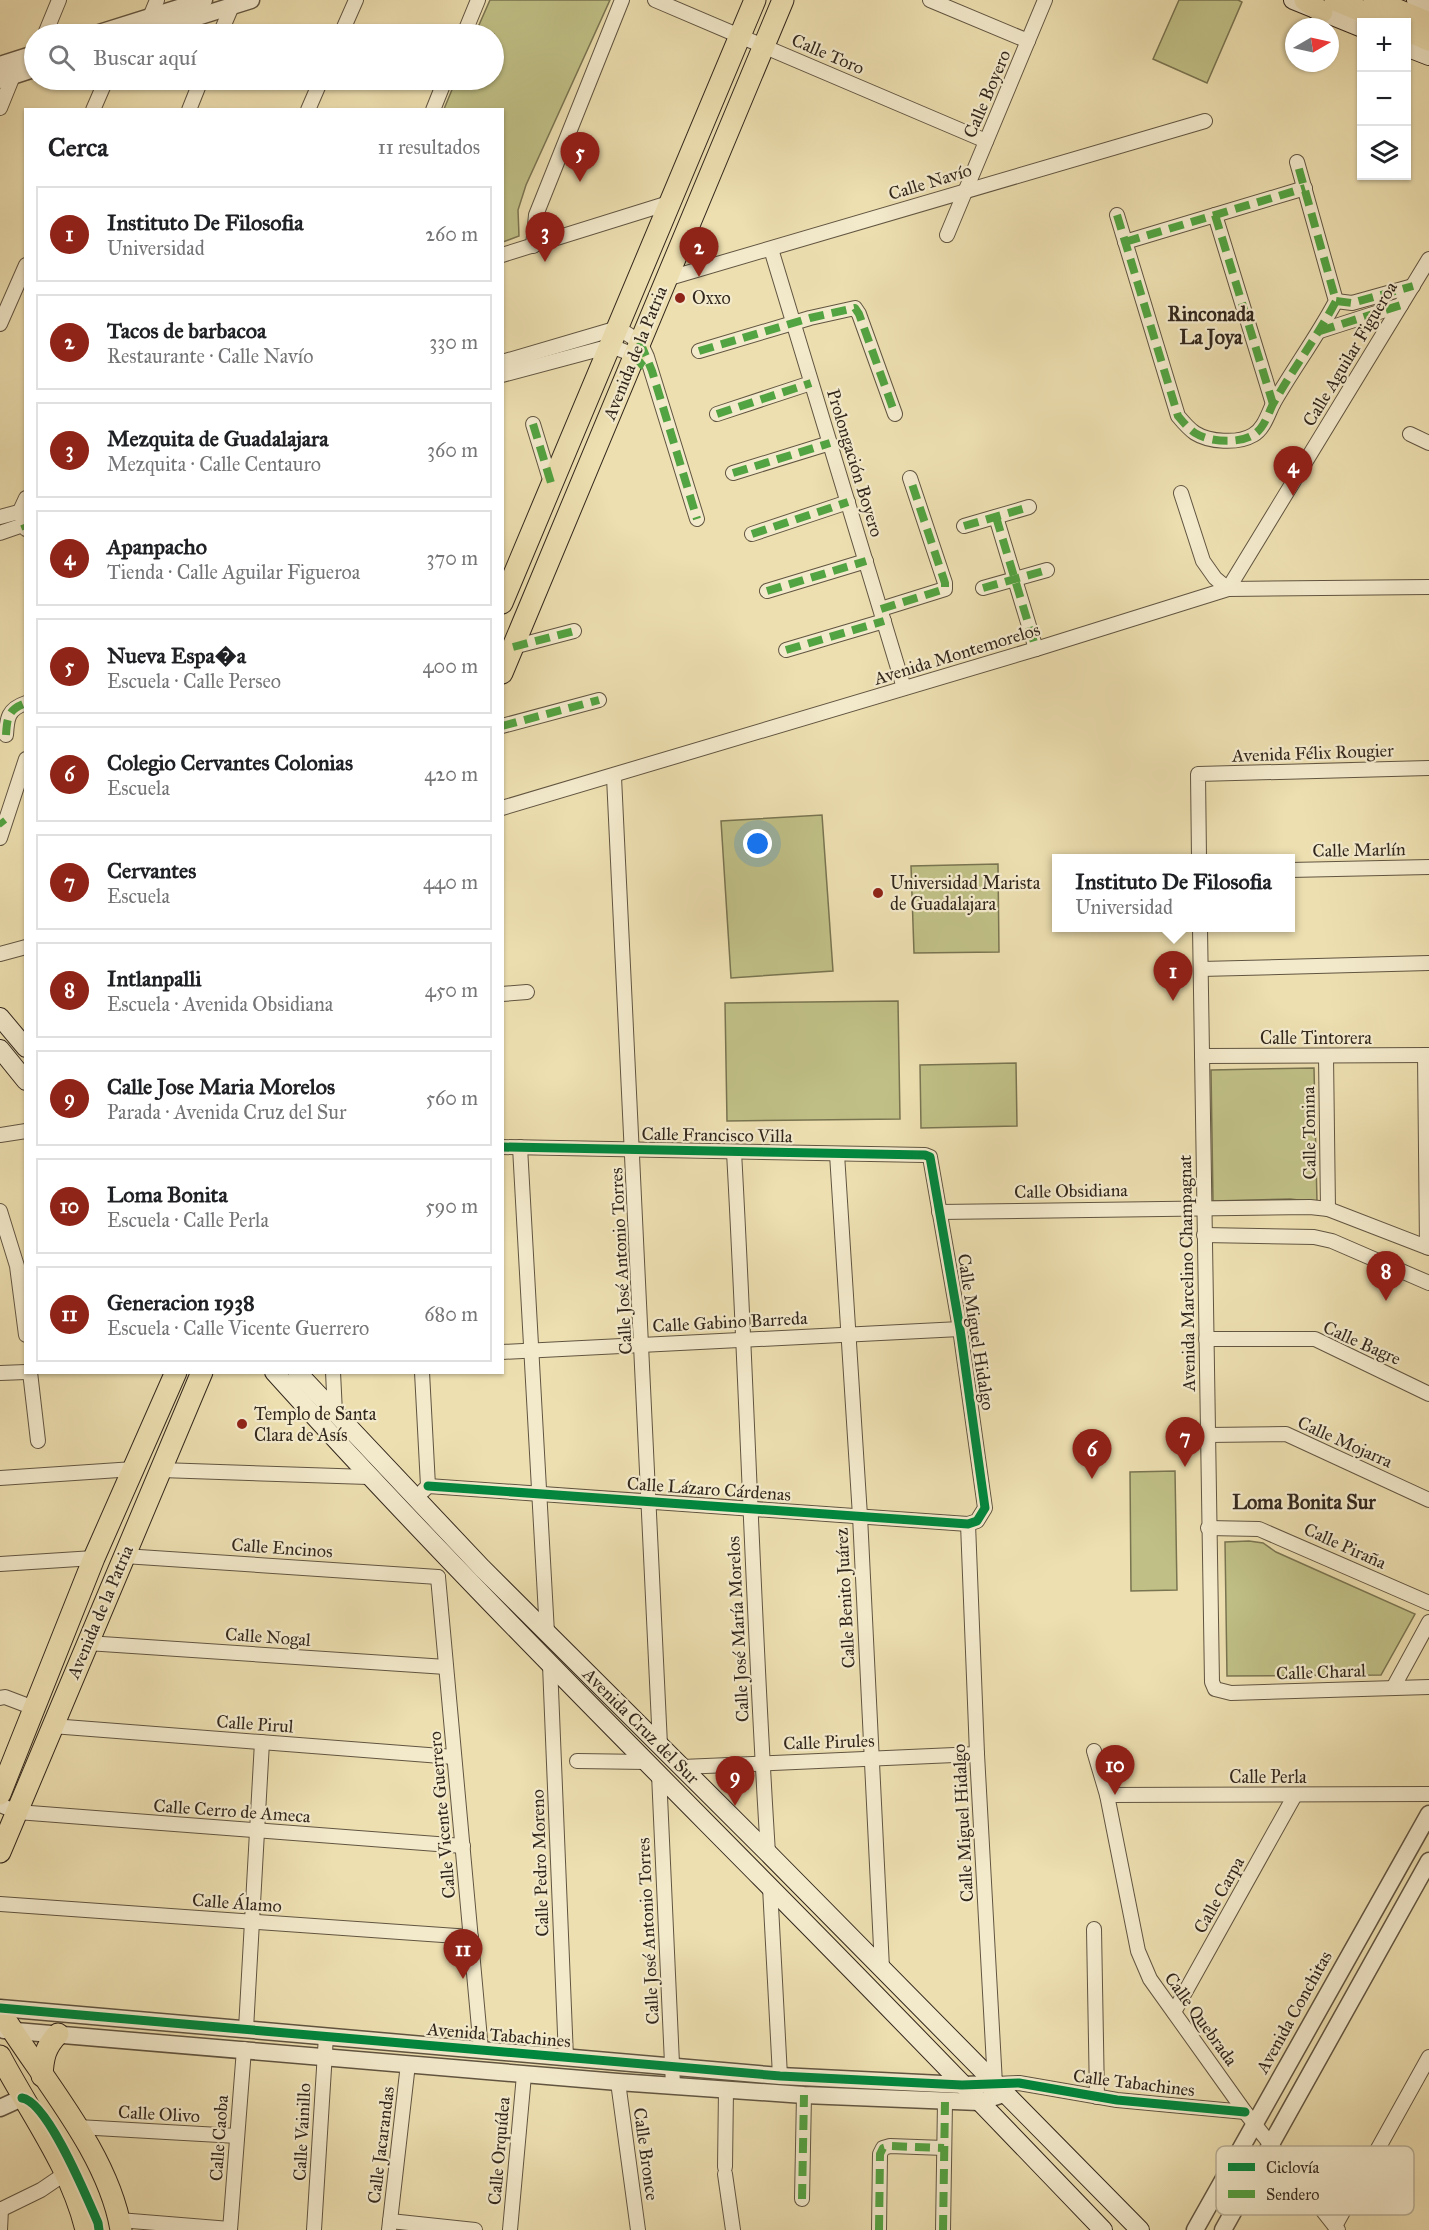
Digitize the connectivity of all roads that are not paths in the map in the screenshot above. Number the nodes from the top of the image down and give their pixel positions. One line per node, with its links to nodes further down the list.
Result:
1 (59, 0): 24 (street)
2 (157, 0): 21 (street)
3 (204, 0): 20 (street)
4 (250, 0): 19 (street)
5 (356, 0): 28 (street)
6 (478, 0): 29 (street)
7 (622, 0): 61 (street)
8 (655, 0): 32 (street, Calle Toro)
9 (755, 0): 32 (main road, Avenida de la Patria)
10 (759, 0): 16 (main road)
11 (930, 0): 34 (street)
12 (1045, 0): 34 (street, Calle Boyero)
13 (1293, 0): 17 (main road)
14 (1374, 0): 23 (main road)
15 (1416, 0): 18 (main road)
16 (782, 2): 35 (main road, Avenida de la Patria)
17 (1321, 4): 22 (main road); 30 (main road)
18 (1429, 5)
19 (232, 6): 20 (street); 27 (street)
20 (189, 12): 21 (street); 26 (street)
21 (150, 17): 25 (street)
22 (1373, 18)
23 (1429, 23)
24 (49, 24)
25 (128, 24)
26 (164, 24)
27 (224, 24)
28 (345, 24)
29 (468, 24)
30 (1357, 25)
31 (1411, 32): 33 (main road)
32 (740, 36): 35 (street, Calle Toro); 56 (main road, Avenida de la Patria)
33 (1429, 40)
34 (1028, 41): 52 (street, Calle Boyero)
35 (764, 46): 52 (street, Calle Toro); 66 (main road, Avenida de la Patria)
36 (1411, 49): 37 (main road)
37 (1429, 56)
38 (24, 57): 39 (street)
39 (0, 65)
40 (24, 72): 41 (street)
41 (7, 78): 46 (street)
42 (102, 90): 47 (street)
43 (197, 90): 48 (street)
44 (317, 90): 49 (street)
45 (441, 90): 50 (street)
46 (0, 108)
47 (94, 108)
48 (190, 108)
49 (309, 108)
50 (434, 108)
51 (1205, 121): 55 (street, Calle Navío)
52 (986, 141): 55 (street, Calle Boyero)
53 (1297, 162): 54 (street)
54 (1305, 188): 58 (street); 68 (street)
55 (966, 189): 59 (street, Calle Boyero); 62 (street, Calle Navío)
56 (672, 202): 61 (street); 73 (main road, Avenida de la Patria)
57 (1117, 215): 60 (street)
58 (1215, 215): 60 (street); 79 (street)
59 (947, 235)
60 (1125, 242): 79 (street)
61 (533, 246): 63 (street)
62 (771, 249): 66 (street, Calle Navío); 70 (street, Prolongación Boyero)
63 (504, 254)
64 (1429, 259): 67 (street, Calle Aguilar Figueroa)
65 (24, 270): 71 (street)
66 (666, 279): 74 (main road, Avenida de la Patria)
67 (1413, 286): 68 (street); 69 (street, Calle Aguilar Figueroa)
68 (1336, 301): 72 (street)
69 (1401, 305): 72 (street); 104 (street, Calle Aguilar Figueroa)
70 (793, 323): 75 (street); 78 (street, Prolongación Boyero); 81 (street)
71 (0, 324)
72 (1320, 331): 79 (street)
73 (615, 337): 74 (street); 74 (street); 76 (street); 77 (street); 88 (main road, Avenida de la Patria)
74 (637, 348): 95 (street); 109 (main road, Avenida de la Patria)
75 (699, 351)
76 (504, 362)
77 (504, 374)
78 (811, 383): 80 (street); 84 (street, Prolongación Boyero)
79 (1273, 404)
80 (717, 414)
81 (895, 414)
82 (533, 424): 88 (street)
83 (1410, 434): 85 (street)
84 (830, 443): 86 (street); 90 (street, Prolongación Boyero)
85 (1429, 443)
86 (733, 473)
87 (910, 478): 107 (street)
88 (552, 486): 106 (main road, Avenida de la Patria)
89 (1181, 493): 104 (street)
90 (848, 502): 98 (street); 99 (street, Prolongación Boyero)
91 (1029, 507): 94 (street)
92 (24, 516): 93 (street); 97 (street)
93 (0, 517)
94 (996, 517): 96 (street); 101 (street)
95 (697, 519)
96 (964, 526)
97 (0, 532)
98 (752, 534)
99 (866, 561): 105 (street); 107 (street, Prolongación Boyero)
100 (1047, 570): 101 (street)
101 (1015, 579): 103 (street); 110 (street)
102 (1429, 587): 104 (street, Avenida Montemorelos)
103 (983, 588)
104 (1228, 589): 110 (street, Avenida Montemorelos)
105 (766, 591)
106 (504, 598)
107 (882, 615): 111 (street); 113 (street, Prolongación Boyero)
108 (574, 630): 109 (street)
109 (513, 647): 112 (main road, Avenida de la Patria)
110 (1036, 649): 113 (street, Avenida Montemorelos)
111 (786, 650)
112 (504, 668)
113 (904, 688): 120 (street, Avenida Montemorelos)
114 (599, 700): 116 (street)
115 (24, 704): 117 (street)
116 (504, 725)
117 (6, 735)
118 (24, 764): 122 (street)
119 (1429, 768): 123 (street, Avenida Félix Rougier)
120 (614, 777): 121 (street, Avenida Montemorelos); 144 (street, Calle José Antonio Torres)
121 (504, 807)
122 (1, 827)
123 (1199, 854)
124 (1429, 867): 125 (street, Calle Marlín)
125 (1295, 870)
126 (1200, 932): 130 (street, Avenida Marcelino Champagnat)
127 (24, 948): 128 (street)
128 (0, 954)
129 (1429, 963): 130 (street)
130 (1201, 969): 137 (street, Avenida Marcelino Champagnat)
131 (527, 992): 132 (street)
132 (504, 994)
133 (0, 1017): 134 (main road)
134 (24, 1046)
135 (0, 1049): 139 (main road)
136 (1427, 1055): 138 (street, Calle Tintorera); 153 (street)
137 (1203, 1056): 138 (street, Calle Tintorera); 148 (street, Avenida Marcelino Champagnat)
138 (1326, 1056): 149 (street, Calle Tonina)
139 (24, 1079)
140 (24, 1131): 141 (street)
141 (0, 1135)
142 (504, 1147): 143 (street, Calle Francisco Villa)
143 (520, 1147): 144 (street, Calle Francisco Villa); 161 (street)
144 (633, 1149): 145 (street, Calle Francisco Villa); 160 (street, Calle José Antonio Torres)
145 (734, 1152): 146 (street, Calle Francisco Villa); 159 (street, Calle José María Morelos)
146 (837, 1154): 147 (street, Calle Francisco Villa); 157 (street, Calle Benito Juárez)
147 (930, 1157): 151 (street, Calle Miguel Hidalgo)
148 (1204, 1207): 149 (street, Calle Obsidiana); 151 (street, Calle Obsidiana); 152 (street, Avenida Marcelino Champagnat)
149 (1328, 1209): 153 (street, Calle Obsidiana)
150 (0, 1211): 155 (street)
151 (939, 1212): 156 (street, Calle Miguel Hidalgo)
152 (1204, 1235): 154 (street); 158 (street, Avenida Marcelino Champagnat)
153 (1428, 1248)
154 (1429, 1284)
155 (24, 1320)
156 (960, 1329): 157 (street, Calle Gabino Barreda); 186 (street, Calle Miguel Hidalgo)
157 (849, 1334): 159 (street, Calle Gabino Barreda); 185 (street, Calle Benito Juárez)
158 (1206, 1339): 172 (street, Calle Bagre); 174 (street, Avenida Marcelino Champagnat)
159 (745, 1340): 160 (street, Calle Gabino Barreda); 184 (street, Calle José María Morelos)
160 (642, 1345): 161 (street, Calle Gabino Barreda); 183 (street, Calle José Antonio Torres)
161 (532, 1351): 162 (street, Calle Gabino Barreda); 181 (street)
162 (504, 1352)
163 (24, 1372): 164 (street)
164 (0, 1373)
165 (28, 1374): 175 (street)
166 (175, 1374): 176 (main road, Avenida de la Patria)
167 (201, 1374): 177 (main road, Avenida de la Patria)
168 (276, 1374): 178 (main road, Avenida Cruz del Sur)
169 (299, 1374): 173 (main road, Avenida Cruz del Sur)
170 (333, 1374): 173 (street)
171 (422, 1374): 180 (street)
172 (1429, 1394)
173 (335, 1413): 180 (main road, Avenida Cruz del Sur)
174 (1207, 1435): 182 (street, Calle Mojarra); 187 (street, Avenida Marcelino Champagnat)
175 (38, 1441)
176 (134, 1468): 179 (street); 189 (main road, Avenida de la Patria)
177 (161, 1470): 178 (street); 188 (main road, Avenida de la Patria)
178 (368, 1477): 190 (main road, Avenida Cruz del Sur)
179 (0, 1478)
180 (422, 1492): 181 (street, Calle Lázaro Cárdenas); 195 (main road, Avenida Cruz del Sur)
181 (540, 1493): 183 (street, Calle Lázaro Cárdenas); 195 (street)
182 (1429, 1500)
183 (650, 1501): 184 (street, Calle Lázaro Cárdenas); 207 (street, Calle José Antonio Torres)
184 (751, 1508): 185 (street, Calle Lázaro Cárdenas); 213 (street, Calle José María Morelos)
185 (860, 1516): 186 (street, Calle Lázaro Cárdenas); 211 (street, Calle Benito Juárez)
186 (968, 1524): 209 (street, Calle Miguel Hidalgo)
187 (1208, 1528): 193 (street, Calle Piraña); 202 (street, Avenida Marcelino Champagnat)
188 (124, 1556): 192 (street, Calle Encinos); 196 (main road, Avenida de la Patria)
189 (94, 1558): 191 (street); 204 (main road, Avenida de la Patria)
190 (447, 1559): 192 (street); 197 (main road, Avenida Cruz del Sur)
191 (0, 1564)
192 (438, 1577): 198 (street, Calle Vicente Guerrero)
193 (1429, 1603)
194 (1429, 1622): 201 (street)
195 (548, 1633): 207 (main road, Avenida Cruz del Sur)
196 (87, 1643): 198 (street, Calle Nogal); 205 (main road, Avenida de la Patria)
197 (550, 1665): 215 (main road, Avenida Cruz del Sur); 244 (street, Calle Pedro Moreno)
198 (446, 1667): 210 (street, Calle Vicente Guerrero)
199 (0, 1683): 203 (street)
200 (1429, 1687): 201 (street, Calle Charal)
201 (1393, 1688): 202 (street, Calle Charal)
202 (1215, 1689)
203 (2, 1698): 204 (street)
204 (34, 1708): 216 (main road, Avenida de la Patria)
205 (52, 1726): 206 (street, Calle Pirul); 220 (main road, Avenida de la Patria)
206 (262, 1742): 210 (street, Calle Pirul); 222 (street)
207 (660, 1745): 214 (main road, Avenida Cruz del Sur)
208 (1094, 1751): 218 (street, Calle Quebrada)
209 (977, 1754): 211 (street, Calle Pirules); 253 (street, Calle Miguel Hidalgo)
210 (454, 1757): 223 (street, Calle Vicente Guerrero)
211 (871, 1758): 213 (street, Calle Pirules); 232 (street, Calle Benito Juárez)
212 (577, 1761): 215 (street)
213 (762, 1763): 214 (street, Calle Pirules); 225 (street, Calle José María Morelos)
214 (682, 1767): 225 (main road, Avenida Cruz del Sur)
215 (652, 1768): 227 (main road, Avenida Cruz del Sur); 246 (street, Calle José Antonio Torres)
216 (0, 1794)
217 (1429, 1794): 219 (street, Calle Perla)
218 (1107, 1795): 219 (street, Calle Perla); 234 (street, Calle Quebrada)
219 (1295, 1796): 234 (street, Calle Carpa)
220 (8, 1809): 222 (street, Calle Cerro de Ameca); 224 (main road, Avenida de la Patria)
221 (1429, 1814): 261 (street, Avenida Conchitas)
222 (257, 1832): 223 (street, Calle Cerro de Ameca); 229 (street)
223 (463, 1846): 231 (street, Calle Vicente Guerrero)
224 (0, 1852)
225 (768, 1853): 232 (main road, Avenida Cruz del Sur)
226 (1429, 1861): 264 (street)
227 (770, 1887): 249 (street); 251 (main road, Avenida Cruz del Sur)
228 (0, 1904): 229 (street, Calle Álamo)
229 (252, 1922): 231 (street, Calle Álamo); 235 (street)
230 (1094, 1929): 256 (street)
231 (471, 1937): 240 (street, Calle Vicente Guerrero)
232 (882, 1968): 253 (main road, Avenida Cruz del Sur)
233 (0, 2009): 235 (street, Avenida Tabachines); 236 (main road)
234 (1174, 2012): 261 (street, Calle Quebrada)
235 (246, 2029): 238 (street, Avenida Tabachines)
236 (6, 2030): 237 (street, Avenida Tabachines); 248 (main road)
237 (58, 2034): 239 (street, Avenida Tabachines); 248 (main road)
238 (326, 2036): 240 (street, Avenida Tabachines); 242 (street, Calle Vainillo)
239 (244, 2049): 242 (street, Avenida Tabachines); 263 (street, Calle Caoba)
240 (481, 2050): 244 (street, Avenida Tabachines)
241 (0, 2056): 257 (main road)
242 (324, 2056): 245 (street, Avenida Tabachines); 280 (street, Calle Vainillo)
243 (1429, 2056): 266 (street)
244 (566, 2058): 246 (street, Avenida Tabachines)
245 (408, 2064): 247 (street, Avenida Tabachines); 275 (street, Calle Jacarandas)
246 (672, 2067): 249 (street, Avenida Tabachines); 252 (street, Calle José Antonio Torres)
247 (524, 2075): 250 (street, Avenida Tabachines); 282 (street, Calle Orquídea)
248 (42, 2076): 262 (main road)
249 (780, 2076): 251 (street, Avenida Tabachines)
250 (618, 2082): 252 (street, Avenida Tabachines); 283 (street, Calle Bronce)
251 (962, 2085): 253 (street, Avenida Tabachines); 259 (main road, Avenida Cruz del Sur)
252 (673, 2086): 254 (street, Avenida Tabachines)
253 (1006, 2087): 256 (street, Calle Tabachines); 259 (street, Avenida Tabachines); 288 (main road, Avenida Cruz del Sur)
254 (726, 2090): 255 (street, Avenida Tabachines); 284 (street)
255 (804, 2095): 258 (street, Avenida Tabachines); 270 (street)
256 (1096, 2097): 261 (street, Calle Tabachines)
257 (22, 2098): 260 (street); 268 (main road)
258 (945, 2102): 259 (street, Avenida Tabachines); 267 (street)
259 (980, 2102): 287 (main road, Avenida Cruz del Sur)
260 (0, 2108)
261 (1249, 2117): 264 (street, Calle Quebrada); 265 (street, Avenida Conchitas)
262 (78, 2127): 263 (street, Calle Olivo); 274 (main road)
263 (237, 2136): 279 (street, Calle Caoba)
264 (1270, 2145)
265 (1235, 2146)
266 (1380, 2146)
267 (944, 2148): 285 (street); 286 (street)
268 (66, 2173): 271 (street); 278 (main road)
269 (1216, 2186): 289 (street, Avenida Conchitas)
270 (802, 2199)
271 (0, 2210): 277 (street)
272 (1231, 2215): 290 (street)
273 (1326, 2215): 276 (street, Calle Quebrada)
274 (120, 2225): 279 (street)
275 (390, 2226): 281 (street)
276 (1336, 2228)
277 (0, 2230)
278 (86, 2230)
279 (230, 2230)
280 (314, 2230)
281 (475, 2230)
282 (510, 2230)
283 (638, 2230)
284 (733, 2230)
285 (879, 2230)
286 (943, 2230)
287 (1104, 2230)
288 (1140, 2230)
289 (1195, 2230)
290 (1223, 2230)

